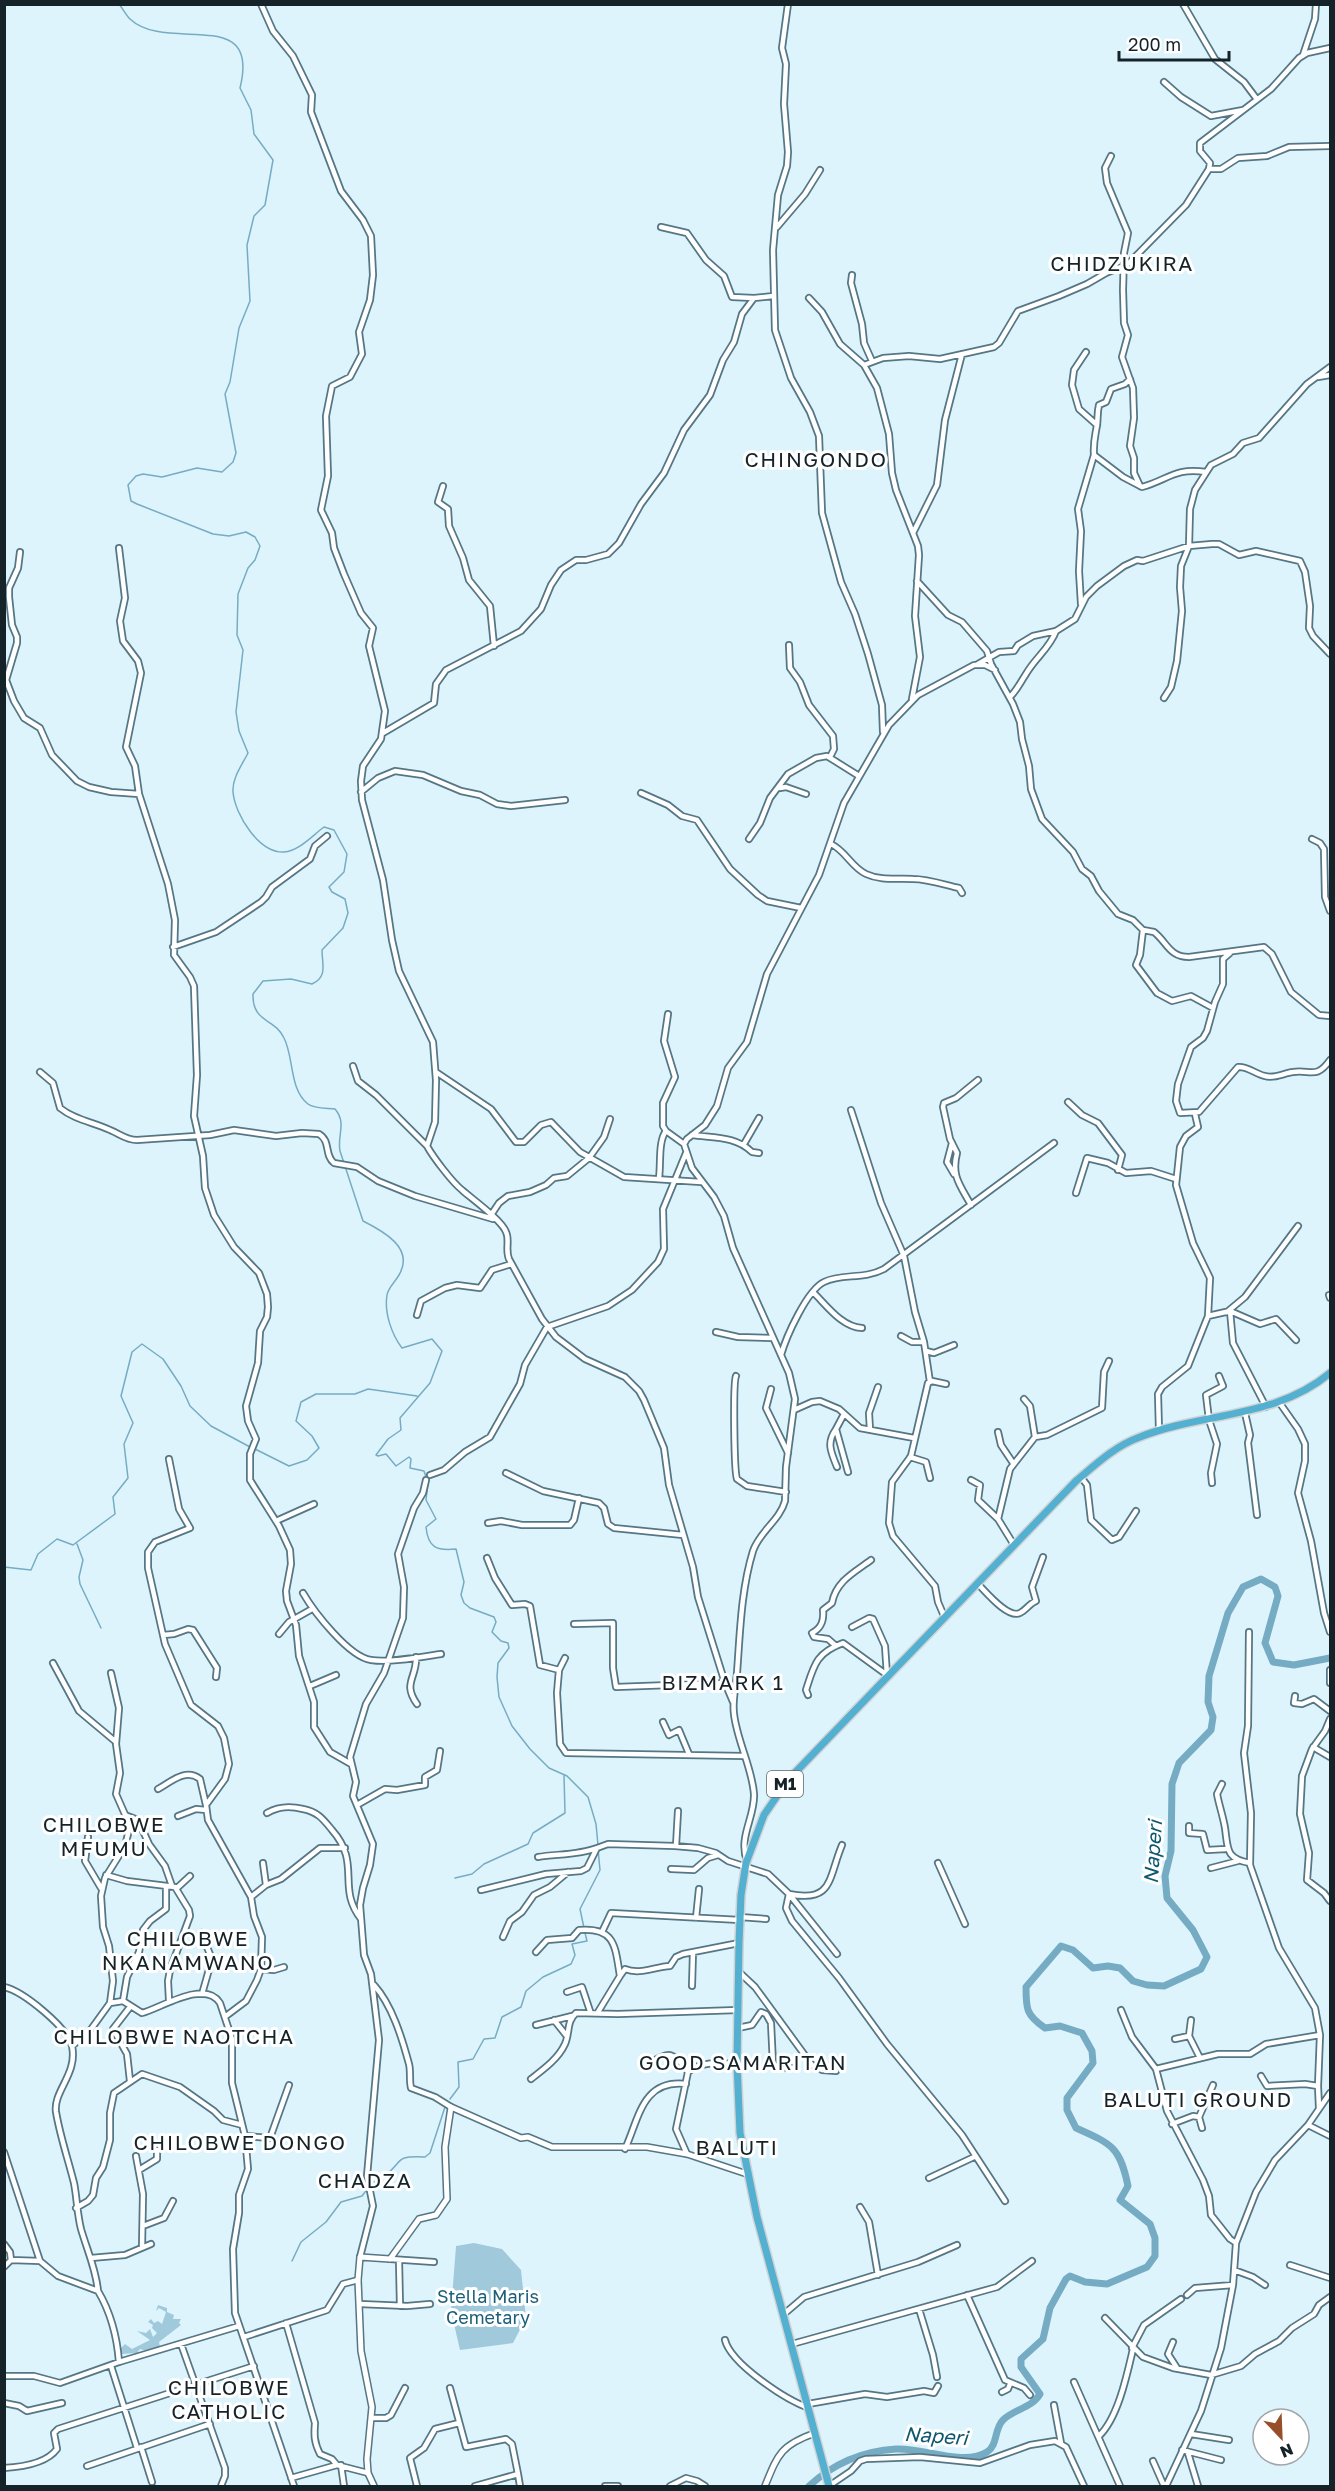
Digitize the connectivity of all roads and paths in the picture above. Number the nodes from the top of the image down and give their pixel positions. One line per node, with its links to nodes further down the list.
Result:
1 (261, 4): 50 (street)
2 (788, 4): 15 (street)
3 (1183, 4): 8 (street)
4 (1316, 4): 6 (street)
5 (1330, 48): 6 (street)
6 (1303, 55): 8 (street)
7 (1164, 82): 9 (street)
8 (1256, 98): 9 (street)
9 (1243, 110): 12 (street)
10 (1330, 146): 12 (street)
11 (1111, 156): 16 (street)
12 (1209, 169): 16 (street)
13 (820, 170): 15 (street)
14 (661, 227): 19 (street)
15 (775, 229): 18 (street)
16 (1125, 266): 22 (street); 28 (street)
17 (852, 275): 23 (street)
18 (773, 296): 19 (street); 51 (street)
19 (754, 298): 42 (street)
20 (809, 298): 24 (street)
21 (1086, 352): 29 (street)
22 (963, 354): 23 (street); 34 (street)
23 (872, 361): 24 (street)
24 (864, 364): 34 (street)
25 (1330, 367): 27 (street)
26 (1330, 375): 27 (street)
27 (1316, 378): 31 (street)
28 (1130, 379): 29 (street); 33 (street)
29 (1097, 425): 30 (street)
30 (1094, 455): 33 (street); 39 (street)
31 (1206, 472): 33 (street); 35 (street)
32 (443, 486): 42 (street)
33 (1140, 486)
34 (913, 533): 38 (street)
35 (1189, 546): 39 (street); 43 (street); 48 (street)
36 (118, 548): 57 (street)
37 (20, 552): 57 (street)
38 (917, 581): 44 (street); 49 (street)
39 (1082, 607): 40 (street)
40 (1056, 631): 44 (street); 47 (street)
41 (789, 645): 52 (street)
42 (494, 646): 50 (street)
43 (1330, 654)
44 (989, 657): 45 (street); 46 (street)
45 (977, 664): 46 (street); 49 (street)
46 (995, 670): 47 (street)
47 (1010, 697): 67 (street)
48 (1164, 698)
49 (912, 699): 51 (street)
50 (383, 733): 55 (street)
51 (883, 735): 53 (street)
52 (830, 757): 53 (street); 54 (street)
53 (859, 776): 63 (street)
54 (780, 788): 58 (street); 61 (street)
55 (361, 792): 59 (street); 76 (street)
56 (641, 793): 65 (street)
57 (139, 794): 68 (street)
58 (806, 794)
59 (565, 800)
60 (327, 836): 68 (street)
61 (749, 839)
62 (1312, 839): 66 (street)
63 (831, 844): 64 (street); 65 (street)
64 (962, 893)
65 (801, 908): 84 (street)
66 (1330, 911)
67 (1143, 930): 69 (street); 70 (street)
68 (173, 947): 85 (street)
69 (1233, 951): 70 (street); 72 (street)
70 (1213, 1008): 80 (street)
71 (668, 1014): 83 (street)
72 (1330, 1016)
73 (1330, 1060): 80 (street)
74 (353, 1066): 90 (street)
75 (40, 1072): 85 (street)
76 (436, 1072): 90 (street); 93 (street)
77 (978, 1080): 86 (street)
78 (1068, 1102): 94 (street)
79 (851, 1110): 104 (street)
80 (1195, 1114): 98 (street)
81 (759, 1118): 89 (street)
82 (609, 1119): 93 (street)
83 (666, 1131): 88 (street); 96 (street)
84 (692, 1135): 88 (street); 89 (street)
85 (199, 1136): 102 (street); 160 (street)
86 (952, 1143): 95 (street); 95 (street)
87 (1054, 1143): 101 (street)
88 (684, 1144): 91 (street)
89 (744, 1144): 92 (street)
90 (427, 1146): 102 (street)
91 (686, 1153): 97 (street); 99 (street)
92 (759, 1153)
93 (589, 1158): 96 (street); 102 (street)
94 (1118, 1170): 98 (street); 100 (street)
95 (955, 1177): 101 (street)
96 (659, 1178): 97 (street)
97 (674, 1179): 99 (street); 110 (street)
98 (1176, 1179): 109 (street)
99 (701, 1182): 114 (street)
100 (1076, 1193)
101 (971, 1205): 104 (street)
102 (492, 1217): 105 (street)
103 (1298, 1226): 107 (street)
104 (904, 1256): 106 (street); 116 (street)
105 (511, 1264): 108 (street); 110 (street)
106 (814, 1293): 111 (street); 119 (street)
107 (1228, 1311): 109 (street); 115 (street); 130 (street)
108 (417, 1315)
109 (1209, 1316): 137 (street)
110 (547, 1327): 148 (street); 162 (street)
111 (862, 1328)
112 (716, 1332): 114 (street)
113 (901, 1336): 116 (street)
114 (773, 1338): 119 (street)
115 (1296, 1340)
116 (924, 1342): 118 (street)
117 (954, 1345): 118 (street)
118 (926, 1351): 124 (street)
119 (781, 1355): 131 (street)
120 (1108, 1360): 139 (street)
121 (1330, 1373): 129 (highway, M1)
122 (736, 1376): 154 (street)
123 (1220, 1376): 134 (street)
124 (930, 1382): 125 (street); 140 (street)
125 (946, 1384)
126 (878, 1387): 136 (street)
127 (771, 1389): 141 (street)
128 (1024, 1399): 139 (street)
129 (1279, 1402): 130 (highway, M1); 175 (street)
130 (1266, 1407): 132 (highway, M1)
131 (794, 1410): 133 (street); 141 (street)
132 (1245, 1413): 134 (highway, M1); 158 (street)
133 (844, 1414): 135 (street); 136 (street)
134 (1209, 1420): 137 (highway, M1); 153 (street)
135 (836, 1429): 145 (street); 146 (street)
136 (870, 1430): 140 (street)
137 (1159, 1430): 149 (highway, M1)
138 (998, 1432): 144 (street)
139 (1035, 1437): 144 (street)
140 (914, 1438): 142 (street)
141 (788, 1453): 154 (street)
142 (910, 1457): 150 (street); 170 (street)
143 (169, 1460): 177 (street)
144 (1013, 1463): 159 (street)
145 (837, 1467)
146 (848, 1472)
147 (506, 1473): 155 (street)
148 (430, 1475)
149 (1081, 1477): 157 (street); 163 (highway, M1)
150 (930, 1478)
151 (426, 1480): 182 (street)
152 (970, 1480): 159 (street)
153 (1212, 1483)
154 (786, 1492): 195 (street)
155 (579, 1498): 161 (street); 162 (street)
156 (314, 1504): 160 (street)
157 (1136, 1511)
158 (1257, 1515)
159 (998, 1519): 163 (street)
160 (276, 1521): 171 (street)
161 (488, 1523)
162 (683, 1535): 190 (street)
163 (1014, 1545): 167 (highway, M1)
164 (1043, 1557): 167 (street)
165 (487, 1558): 184 (street)
166 (871, 1560): 178 (street)
167 (978, 1584): 170 (highway, M1)
168 (303, 1593): 169 (street)
169 (312, 1609): 171 (street); 182 (street)
170 (945, 1616): 188 (highway, M1)
171 (294, 1619): 176 (street); 192 (street)
172 (574, 1624): 190 (street)
173 (852, 1627): 188 (street)
174 (1249, 1632): 228 (street)
175 (1330, 1632)
176 (279, 1634)
177 (163, 1635): 189 (street); 210 (street)
178 (836, 1646): 188 (street); 193 (street)
179 (441, 1654): 180 (street)
180 (416, 1658): 182 (street); 196 (street)
181 (565, 1658): 184 (street)
182 (388, 1659): 206 (street)
183 (53, 1663): 200 (street)
184 (559, 1670): 203 (street)
185 (1330, 1670): 191 (street)
186 (111, 1674): 200 (street)
187 (336, 1675): 192 (street)
188 (887, 1675): 226 (highway, M1)
189 (216, 1677)
190 (725, 1683): 195 (street)
191 (1330, 1683)
192 (310, 1686): 206 (street)
193 (808, 1695)
194 (1295, 1696): 197 (street)
195 (733, 1702): 204 (street)
196 (417, 1704)
197 (1330, 1711)
198 (1330, 1719): 201 (street)
199 (663, 1722): 203 (street)
200 (116, 1742): 213 (street)
201 (1313, 1747): 205 (street); 241 (street)
202 (440, 1751): 209 (street)
203 (689, 1754): 204 (street)
204 (744, 1756): 226 (street)
205 (1330, 1757)
206 (351, 1764): 209 (street)
207 (1222, 1784): 221 (street)
208 (158, 1789): 210 (street)
209 (357, 1805): 243 (street)
210 (206, 1807): 214 (street); 240 (street)
211 (678, 1811): 218 (street)
212 (267, 1813): 219 (street)
213 (125, 1815): 232 (street); 235 (street)
214 (178, 1816)
215 (1189, 1826): 221 (street)
216 (88, 1837): 236 (street)
217 (842, 1845): 239 (street)
218 (676, 1846): 220 (street); 222 (street)
219 (345, 1848): 234 (street); 243 (street)
220 (597, 1848): 223 (street); 231 (street)
221 (1226, 1849): 224 (street)
222 (718, 1855): 226 (street); 230 (street)
223 (538, 1857)
224 (1238, 1861): 228 (street); 229 (street)
225 (263, 1863): 234 (street)
226 (746, 1863): 239 (street); 244 (highway, M1)
227 (938, 1863): 246 (street)
228 (1250, 1863): 280 (street)
229 (1212, 1868)
230 (670, 1869)
231 (571, 1871): 238 (street); 249 (street)
232 (106, 1875): 235 (street); 236 (street)
233 (190, 1876): 235 (street)
234 (266, 1885): 240 (street)
235 (172, 1886): 265 (street); 266 (street)
236 (101, 1888): 267 (street)
237 (699, 1889): 242 (street)
238 (481, 1890)
239 (789, 1894): 253 (street); 315 (street)
240 (251, 1897): 256 (street)
241 (1330, 1901)
242 (696, 1918): 244 (street); 247 (street)
243 (361, 1919): 260 (street)
244 (740, 1919): 245 (street); 250 (highway, M1)
245 (766, 1920)
246 (965, 1924)
247 (602, 1932): 251 (street); 254 (street)
248 (201, 1933): 264 (street)
249 (503, 1937)
250 (739, 1943): 252 (street); 258 (highway, M1)
251 (536, 1952)
252 (693, 1952): 257 (street); 261 (street)
253 (837, 1953)
254 (618, 1963): 257 (street); 259 (street)
255 (284, 1967): 256 (street)
256 (261, 1969): 273 (street)
257 (625, 1969): 259 (street)
258 (739, 1972): 269 (highway, M1); 291 (street)
259 (620, 1976): 272 (street)
260 (373, 1984): 301 (street); 329 (street)
261 (692, 1986)
262 (4, 1987): 284 (street)
263 (567, 1992): 271 (street)
264 (202, 1994): 265 (street); 273 (street)
265 (169, 2000): 268 (street)
266 (123, 2001): 267 (street); 268 (street)
267 (110, 2003): 284 (street)
268 (130, 2007): 295 (street)
269 (738, 2010): 272 (street); 278 (highway, M1)
270 (1120, 2010): 290 (street)
271 (590, 2012): 272 (street); 274 (street)
272 (598, 2012)
273 (226, 2016): 305 (street)
274 (572, 2016): 275 (street); 279 (street)
275 (554, 2020): 277 (street); 279 (street)
276 (1191, 2020): 281 (street)
277 (536, 2025)
278 (738, 2028): 288 (highway, M1); 289 (street)
279 (566, 2035): 294 (street)
280 (1320, 2035): 282 (street); 285 (street)
281 (1189, 2036): 283 (street); 286 (street)
282 (1307, 2038): 285 (street); 286 (street)
283 (1175, 2039)
284 (72, 2046): 322 (street)
285 (1321, 2051): 299 (street)
286 (1200, 2058): 290 (street)
287 (650, 2063): 292 (street)
288 (737, 2064): 292 (street); 317 (highway, M1)
289 (794, 2068)
290 (1156, 2069): 304 (street)
291 (836, 2071)
292 (688, 2072): 296 (street)
293 (1261, 2076): 299 (street)
294 (531, 2079)
295 (130, 2081): 305 (street); 322 (street)
296 (686, 2084): 310 (street); 313 (street)
297 (289, 2085): 308 (street)
298 (1213, 2085): 303 (street)
299 (1318, 2086): 302 (street)
300 (1330, 2093): 302 (street)
301 (451, 2107): 310 (street); 331 (street)
302 (1319, 2108): 306 (street)
303 (1199, 2117): 304 (street); 307 (street)
304 (1172, 2124): 324 (street)
305 (243, 2125): 308 (street)
306 (1308, 2125): 309 (street); 324 (street)
307 (1202, 2128)
308 (245, 2136): 357 (street)
309 (1330, 2136)
310 (625, 2149): 313 (street)
311 (157, 2150): 316 (street)
312 (5, 2152): 334 (street)
313 (687, 2154): 317 (street)
314 (136, 2156): 316 (street)
315 (974, 2157): 318 (street); 320 (street)
316 (139, 2170): 323 (street)
317 (747, 2174): 354 (highway, M1)
318 (929, 2178)
319 (173, 2201): 323 (street)
320 (1005, 2201)
321 (860, 2207): 340 (street)
322 (76, 2208): 330 (street)
323 (143, 2226): 328 (street)
324 (1236, 2243): 339 (street)
325 (4, 2244): 332 (street)
326 (151, 2244): 328 (street)
327 (957, 2245): 340 (street)
328 (142, 2247): 330 (street)
329 (360, 2256): 331 (street); 342 (street)
330 (91, 2258): 345 (street)
331 (390, 2259): 333 (street)
332 (11, 2260): 334 (street); 338 (street)
333 (399, 2260): 336 (street); 352 (street)
334 (40, 2261): 345 (street)
335 (1032, 2261): 346 (street)
336 (434, 2262)
337 (1290, 2265): 341 (street)
338 (4, 2267)
339 (1234, 2270): 343 (street); 344 (street)
340 (878, 2275): 354 (street)
341 (1330, 2278)
342 (358, 2280): 350 (street); 356 (street)
343 (1233, 2285): 347 (street); 368 (street)
344 (1265, 2285)
345 (98, 2291): 364 (street)
346 (967, 2295): 353 (street); 372 (street)
347 (1187, 2295)
348 (1330, 2297): 368 (street)
349 (1181, 2299): 363 (street)
350 (360, 2304): 352 (street); 384 (street)
351 (430, 2304): 352 (street)
352 (400, 2306)
353 (919, 2308): 362 (street); 370 (street)
354 (784, 2314): 362 (highway, M1)
355 (1105, 2318): 363 (street)
356 (286, 2323): 358 (street); 397 (street)
357 (239, 2326): 358 (street); 361 (street)
358 (244, 2337): 366 (street)
359 (725, 2340): 382 (street)
360 (1173, 2342): 367 (street)
361 (181, 2344): 364 (street); 373 (street)
362 (792, 2344): 382 (highway, M1)
363 (1132, 2348): 367 (street); 389 (street)
364 (118, 2362): 365 (street)
365 (111, 2366): 369 (street); 383 (street)
366 (255, 2366): 373 (street); 402 (street)
367 (1179, 2369): 368 (street)
368 (1211, 2375): 388 (street)
369 (4, 2376)
370 (937, 2377)
371 (1074, 2382): 389 (street)
372 (1010, 2384): 377 (street); 378 (street)
373 (196, 2386): 383 (street); 386 (street)
374 (938, 2386): 382 (street)
375 (405, 2388): 384 (street)
376 (450, 2388): 385 (street)
377 (1002, 2392)
378 (1030, 2395)
379 (4, 2403): 380 (street)
380 (62, 2403)
381 (1054, 2405): 391 (street)
382 (808, 2406): 387 (highway, M1)
383 (123, 2407): 392 (street); 399 (street)
384 (372, 2418): 400 (street)
385 (459, 2423): 401 (street); 410 (street)
386 (210, 2424): 392 (street); 406 (street)
387 (815, 2433): 404 (highway, M1); 416 (street)
388 (1191, 2434): 390 (street); 393 (street)
389 (1099, 2436): 418 (street)
390 (1228, 2440)
391 (1061, 2443): 404 (street); 417 (street)
392 (139, 2448): 398 (street); 403 (street)
393 (1182, 2450): 394 (street); 419 (street)
394 (1188, 2453): 395 (street); 420 (street)
395 (1221, 2460)
396 (1153, 2461): 419 (street)
397 (339, 2465): 400 (street); 402 (street); 408 (street)
398 (87, 2466)
399 (4, 2468)
400 (368, 2473): 409 (street)
401 (518, 2474): 405 (street); 411 (street)
402 (291, 2478): 407 (street)
403 (152, 2482)
404 (828, 2484)
405 (479, 2486)
406 (220, 2487)
407 (294, 2487)
408 (344, 2487)
409 (374, 2487)
410 (417, 2487)
411 (520, 2487)
412 (605, 2487): 413 (street)
413 (618, 2487)
414 (670, 2487): 415 (street)
415 (705, 2487)
416 (765, 2487)
417 (1084, 2487)
418 (1120, 2487)
419 (1165, 2487)
420 (1198, 2487)

